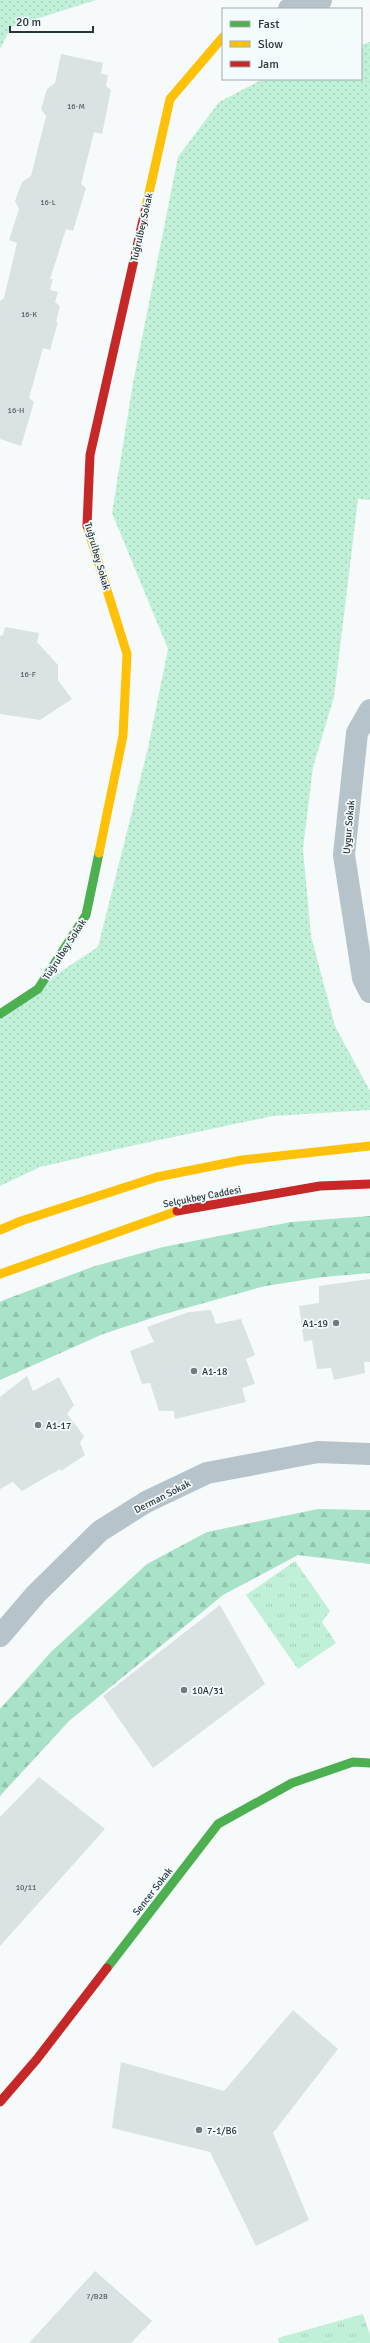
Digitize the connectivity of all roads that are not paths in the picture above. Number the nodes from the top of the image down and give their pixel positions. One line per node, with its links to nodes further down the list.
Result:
1 (321, 0): 2 (street)
2 (293, 8)
3 (222, 38): 6 (street, Tuğrulbey Sokak)
4 (370, 710): 5 (street, Uygur Sokak)
5 (370, 992)
6 (0, 1014)
7 (370, 1146): 9 (street)
8 (370, 1184): 10 (street, Selçukbey Caddesi)
9 (0, 1230)
10 (0, 1274)
11 (370, 1454): 12 (street, Derman Sokak)
12 (0, 1636)
13 (370, 1762): 14 (street, Sencer Sokak)
14 (0, 2102)

